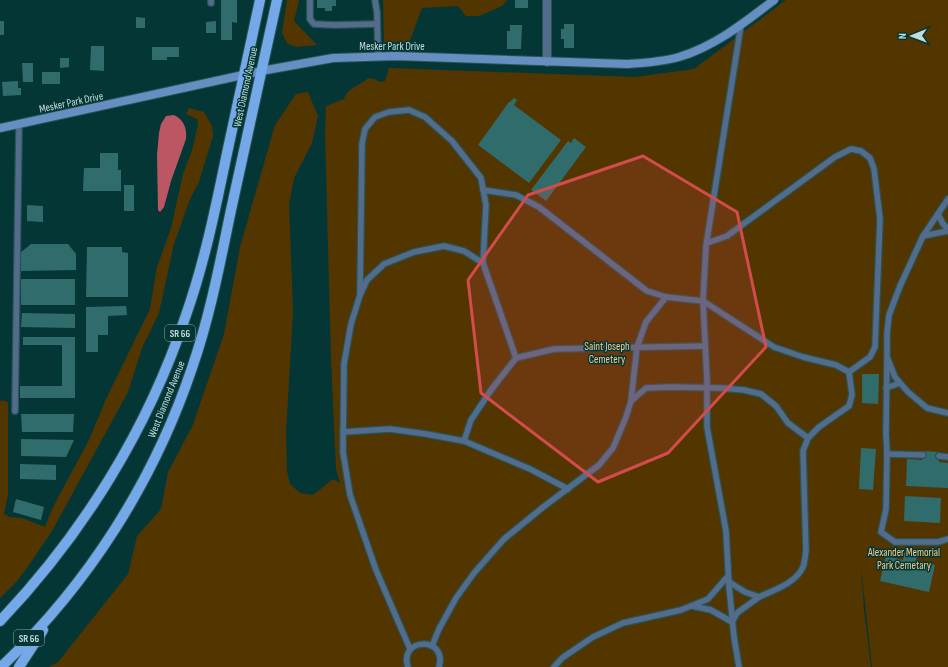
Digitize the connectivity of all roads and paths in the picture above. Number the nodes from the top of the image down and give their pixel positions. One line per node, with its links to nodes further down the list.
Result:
1 (260, 0): 12 (main road, West Diamond Avenue / SR 66)
2 (277, 0): 11 (main road, West Diamond Avenue / SR 66)
3 (310, 0): 7 (lane)
4 (375, 0): 7 (lane)
5 (547, 0): 10 (street)
6 (774, 0): 8 (street, Mesker Park Drive)
7 (377, 24): 9 (lane)
8 (741, 25): 10 (street, Mesker Park Drive); 20 (lane)
9 (378, 56): 10 (street, Mesker Park Drive); 11 (street, Mesker Park Drive)
10 (547, 62)
11 (261, 71): 12 (street, Mesker Park Drive); 48 (main road, West Diamond Avenue / SR 66)
12 (244, 75): 13 (street, Mesker Park Drive); 49 (main road, West Diamond Avenue / SR 66)
13 (19, 124): 14 (street, Mesker Park Drive); 34 (lane)
14 (0, 128)
15 (483, 190): 21 (lane); 22 (lane); 23 (lane)
16 (948, 199): 17 (lane)
17 (938, 214): 18 (lane); 19 (lane)
18 (948, 230): 19 (lane)
19 (923, 236): 27 (lane)
20 (707, 242): 24 (lane); 29 (lane)
21 (482, 263): 22 (lane); 28 (lane)
22 (360, 295): 36 (lane)
23 (666, 298): 24 (lane); 26 (lane)
24 (703, 301): 25 (lane); 29 (lane)
25 (706, 346): 26 (lane); 31 (lane)
26 (637, 348): 28 (lane); 33 (lane)
27 (887, 357): 30 (lane); 32 (lane)
28 (516, 358): 38 (lane)
29 (849, 372): 37 (lane)
30 (900, 383): 32 (lane); 35 (lane)
31 (707, 388): 33 (lane); 37 (lane); 45 (lane)
32 (886, 388): 39 (lane)
33 (631, 401): 43 (lane)
34 (16, 411)
35 (948, 413)
36 (343, 432): 38 (lane); 52 (lane)
37 (808, 438): 46 (lane)
38 (464, 441): 43 (lane)
39 (887, 454): 40 (lane); 44 (lane)
40 (923, 455)
41 (939, 456): 42 (lane)
42 (948, 457)
43 (568, 489): 51 (lane)
44 (948, 539)
45 (728, 579): 46 (lane); 47 (lane); 50 (lane)
46 (759, 597): 50 (lane)
47 (691, 606): 50 (lane); 57 (lane)
48 (57, 609): 53 (main road, West Diamond Avenue / SR 66); 54 (main road)
49 (0, 621)
50 (732, 622): 58 (lane)
51 (432, 646): 52 (lane); 56 (lane)
52 (410, 649): 55 (lane)
53 (1, 667)
54 (19, 667)
55 (408, 667)
56 (440, 667)
57 (554, 667)
58 (739, 667)

